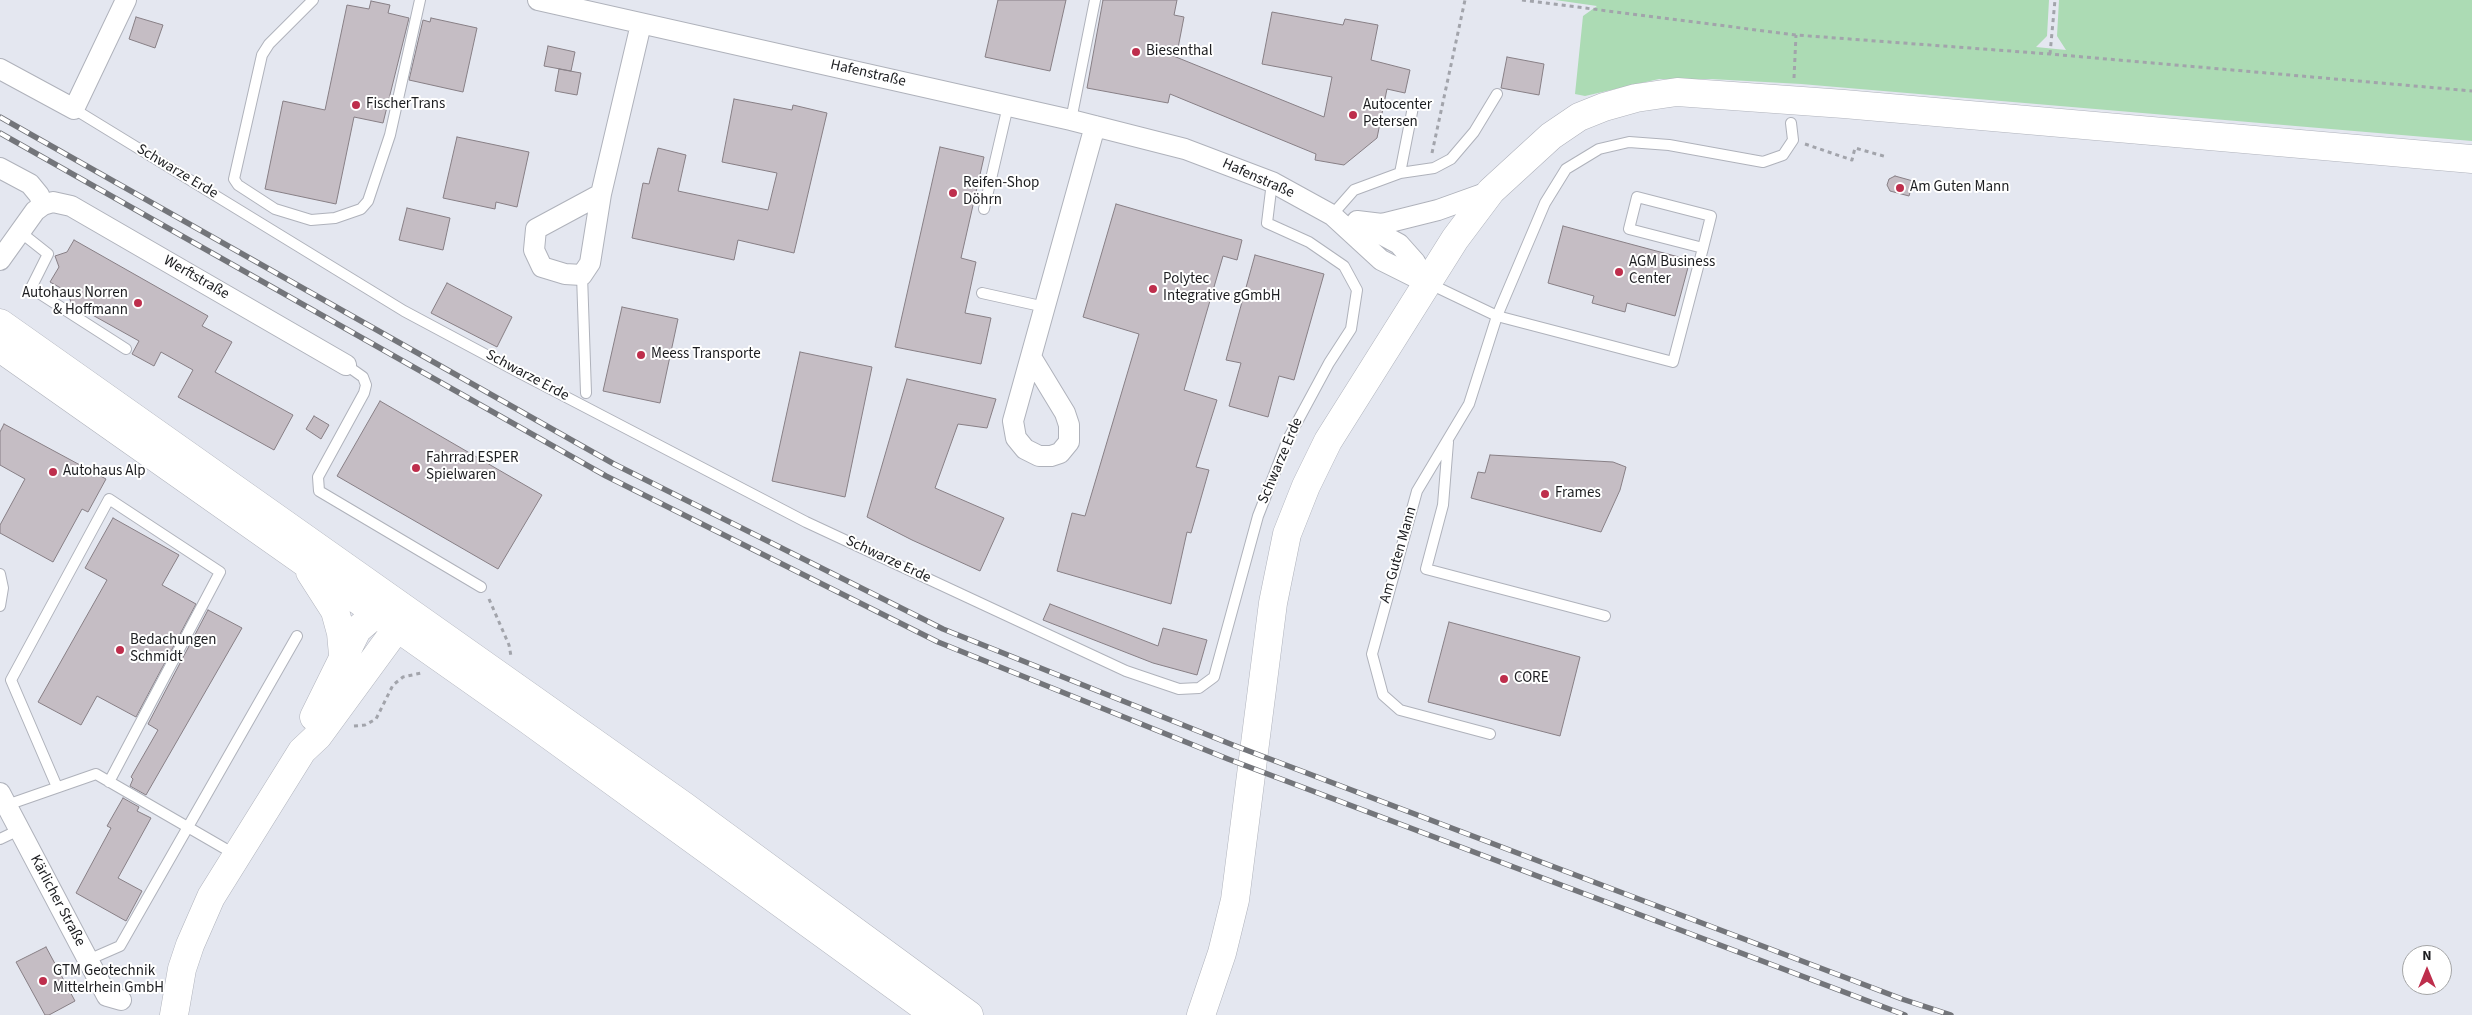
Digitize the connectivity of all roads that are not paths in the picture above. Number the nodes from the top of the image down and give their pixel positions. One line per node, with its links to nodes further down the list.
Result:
1 (126, 0): 11 (street)
2 (314, 0): 3 (lane)
3 (420, 0)
4 (538, 0): 6 (street, Hafenstraße)
5 (1095, 0): 12 (lane)
6 (641, 24): 9 (street, Hafenstraße); 20 (street)
7 (0, 69): 11 (street, Schwarze Erde)
8 (1497, 94): 17 (lane)
9 (1008, 106): 12 (street, Hafenstraße); 22 (lane)
10 (1413, 107): 17 (lane)
11 (74, 109): 18 (lane, Schwarze Erde)
12 (1071, 120): 14 (street, Hafenstraße)
13 (1791, 123): 32 (lane, Am Guten Mann)
14 (1095, 126): 18 (street, Hafenstraße); 31 (street)
15 (2472, 159): 19 (street)
16 (0, 168): 21 (street)
17 (1400, 173): 23 (lane)
18 (1272, 182): 23 (street, Hafenstraße)
19 (1491, 191): 24 (street, Hafenstraße); 29 (street)
20 (601, 194): 28 (street); 28 (street)
21 (43, 205): 25 (street); 37 (street, Werftstraße)
22 (984, 209)
23 (1332, 214): 24 (street, Hafenstraße); 29 (street, Hafenstraße)
24 (1357, 221): 29 (street, Hafenstraße)
25 (19, 231): 27 (street); 35 (lane)
26 (1703, 248): 26 (lane); 32 (lane)
27 (0, 260)
28 (582, 275): 38 (lane)
29 (1428, 283): 32 (lane); 59 (street)
30 (982, 292): 31 (lane)
31 (1045, 307): 36 (street)
32 (1497, 316): 39 (lane, Am Guten Mann)
33 (0, 323): 45 (street)
34 (0, 348): 40 (street)
35 (126, 349)
36 (1032, 357)
37 (346, 365): 42 (lane)
38 (586, 393)
39 (1448, 438): 44 (lane); 48 (lane, Am Guten Mann)
40 (301, 560): 45 (street); 47 (street)
41 (0, 574): 43 (lane)
42 (481, 586)
43 (0, 606)
44 (1604, 616)
45 (395, 617): 47 (street); 49 (street); 61 (street); 62 (street)
46 (297, 636): 53 (lane)
47 (343, 655): 49 (street)
48 (1490, 734)
49 (302, 751): 56 (street)
50 (109, 782): 51 (lane); 51 (lane); 53 (lane)
51 (57, 787): 52 (lane)
52 (3, 799): 54 (street, Kärlicher Straße)
53 (188, 827): 56 (lane); 57 (lane)
54 (20, 830): 55 (lane); 57 (street, Kärlicher Straße)
55 (0, 839)
56 (237, 855): 60 (street)
57 (88, 960): 58 (street, Kärlicher Straße)
58 (121, 1000)
59 (1199, 1009)
60 (174, 1015)
61 (936, 1015)
62 (969, 1015)

